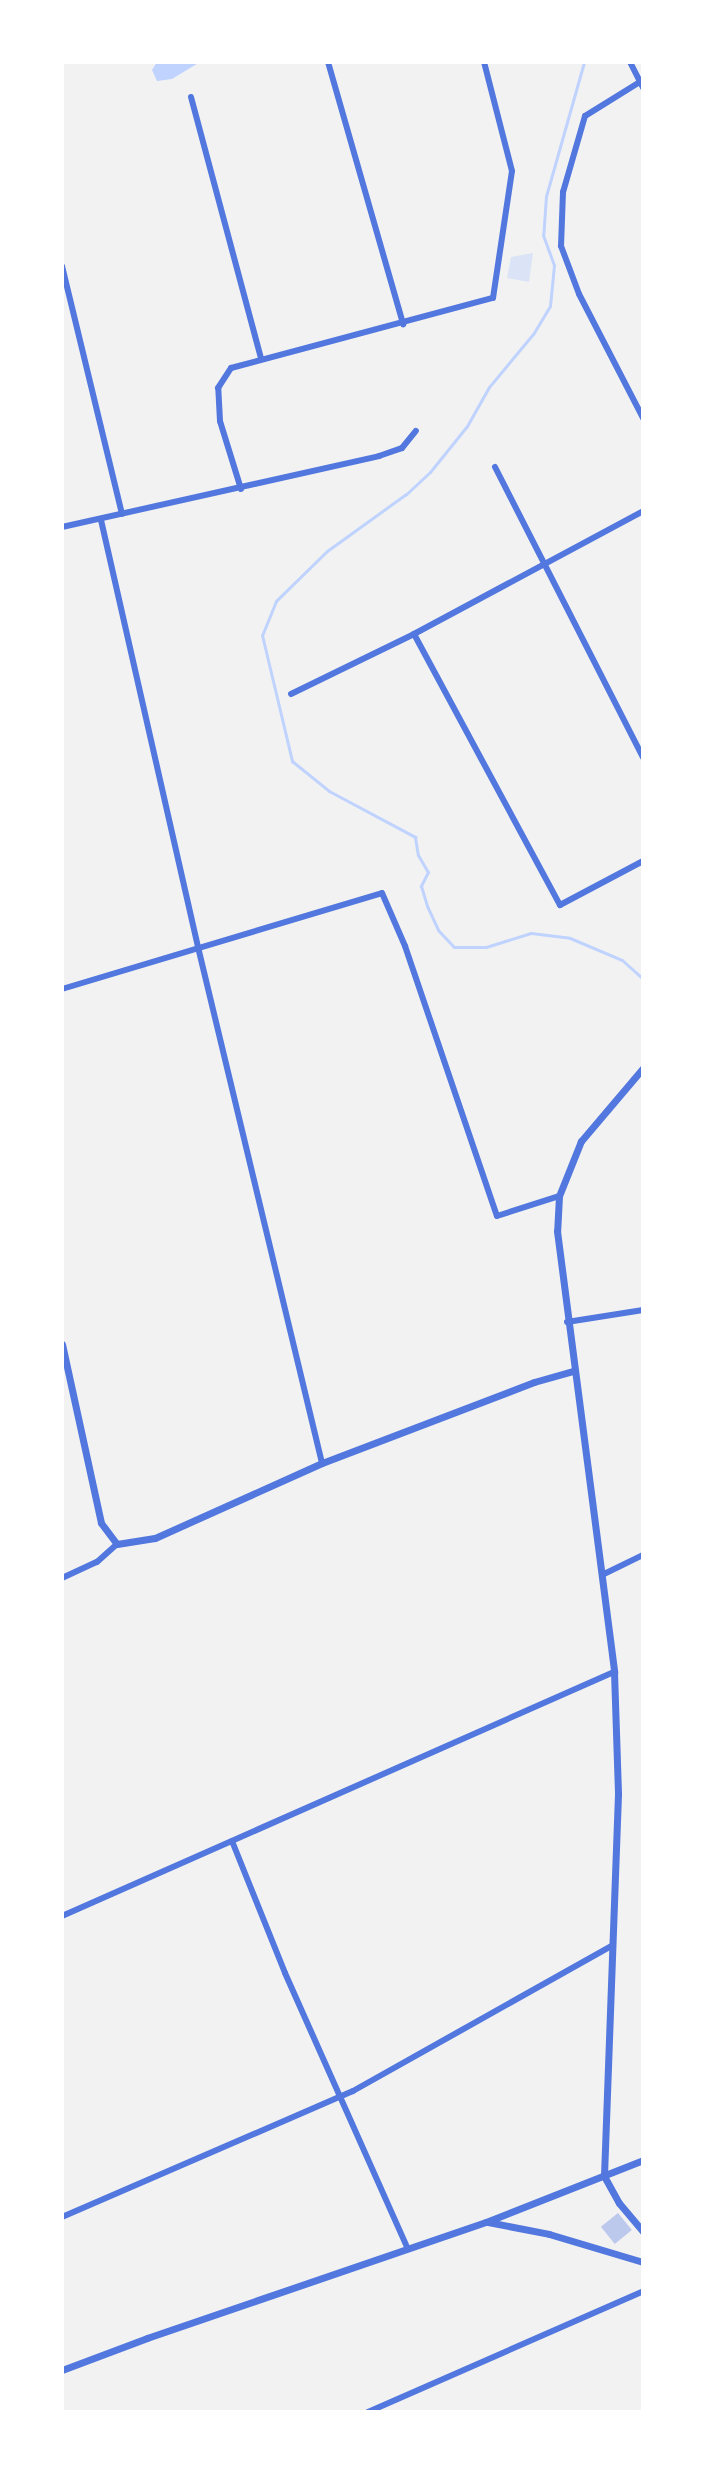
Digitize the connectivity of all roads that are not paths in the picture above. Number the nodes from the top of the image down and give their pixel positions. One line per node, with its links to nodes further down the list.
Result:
1 (328, 62): 7 (street)
2 (484, 62): 7 (street)
3 (630, 62): 4 (street)
4 (641, 84): 9 (street)
5 (191, 97): 8 (street)
6 (62, 266): 14 (street)
7 (403, 324): 8 (street)
8 (261, 359): 12 (street)
9 (643, 418)
10 (416, 431): 12 (street)
11 (495, 467): 17 (street)
12 (241, 489): 14 (street)
13 (643, 511): 17 (street)
14 (122, 514): 15 (street)
15 (101, 520): 16 (street); 22 (street)
16 (62, 527)
17 (543, 564): 18 (street); 20 (street)
18 (414, 634): 19 (street); 21 (street)
19 (291, 694)
20 (643, 758)
21 (643, 861)
22 (198, 947): 23 (street); 25 (street); 30 (street)
23 (62, 989)
24 (643, 1068): 25 (street)
25 (559, 1196): 27 (street)
26 (643, 1310): 27 (street)
27 (567, 1322): 29 (street)
28 (62, 1344): 31 (street)
29 (573, 1371): 30 (street); 33 (street)
30 (322, 1463): 31 (street)
31 (117, 1544): 34 (street)
32 (643, 1555): 33 (street)
33 (604, 1574): 35 (street)
34 (62, 1578)
35 (614, 1672): 36 (street); 38 (street)
36 (232, 1841): 37 (street); 39 (street)
37 (62, 1916)
38 (611, 1946): 39 (street); 41 (street)
39 (342, 2095): 42 (street); 45 (street)
40 (643, 2160): 41 (street)
41 (604, 2176): 43 (street); 44 (street)
42 (62, 2217)
43 (486, 2222): 45 (street); 46 (street)
44 (643, 2232)
45 (408, 2249): 48 (street)
46 (643, 2262)
47 (643, 2291): 49 (street)
48 (62, 2370)
49 (368, 2412)

